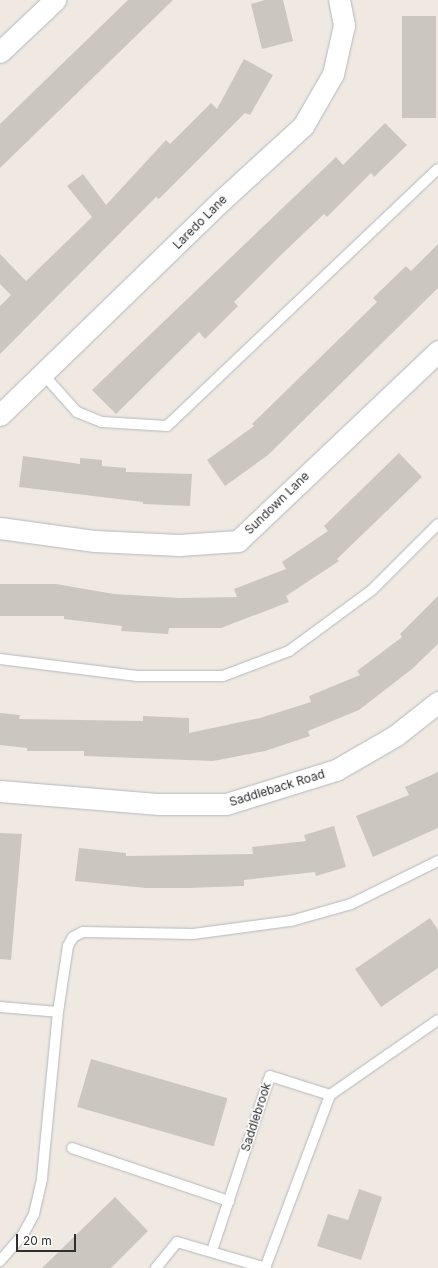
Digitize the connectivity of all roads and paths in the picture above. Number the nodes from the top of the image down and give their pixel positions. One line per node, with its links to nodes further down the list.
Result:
1 (55, 0): 3 (street)
2 (339, 0): 6 (street, Laredo Lane)
3 (0, 52)
4 (438, 170): 6 (lane)
5 (438, 351): 9 (street, Sundown Lane)
6 (43, 374): 7 (street, Laredo Lane)
7 (0, 414)
8 (438, 524): 10 (lane)
9 (0, 528)
10 (0, 659)
11 (438, 702): 12 (street, Saddleback Road)
12 (0, 791)
13 (438, 861): 15 (lane)
14 (0, 1007): 15 (lane)
15 (58, 1012): 21 (lane)
16 (438, 1020): 17 (lane)
17 (330, 1095): 19 (lane, Saddlebrook); 23 (lane)
18 (72, 1148): 19 (lane)
19 (228, 1201): 20 (lane, Saddlebrook)
20 (212, 1252): 22 (lane); 23 (lane)
21 (0, 1261)
22 (156, 1268)
23 (265, 1268)

